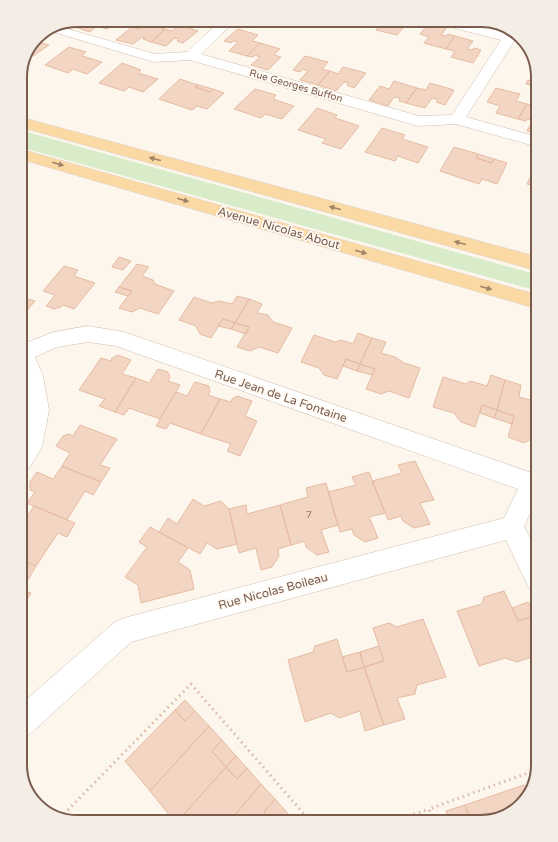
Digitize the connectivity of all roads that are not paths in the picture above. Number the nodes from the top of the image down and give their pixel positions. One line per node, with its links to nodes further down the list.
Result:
1 (221, 27): 4 (street)
2 (466, 27): 5 (street)
3 (60, 30): 4 (street, Rue Georges Buffon)
4 (191, 56): 5 (street, Rue Georges Buffon)
5 (457, 119): 7 (street, Rue Georges Buffon)
6 (27, 124): 9 (main road, one-way to 6)
7 (531, 140)
8 (27, 156): 10 (main road, Avenue Nicolas About, one-way to 10)
9 (531, 262)
10 (531, 300)
11 (27, 351): 14 (street, Rue Jean de La Fontaine)
12 (27, 364): 13 (street)
13 (27, 453)
14 (531, 484)
15 (531, 492): 16 (street)
16 (512, 527): 17 (street); 18 (street, Rue Nicolas Boileau)
17 (531, 565)
18 (27, 718)

